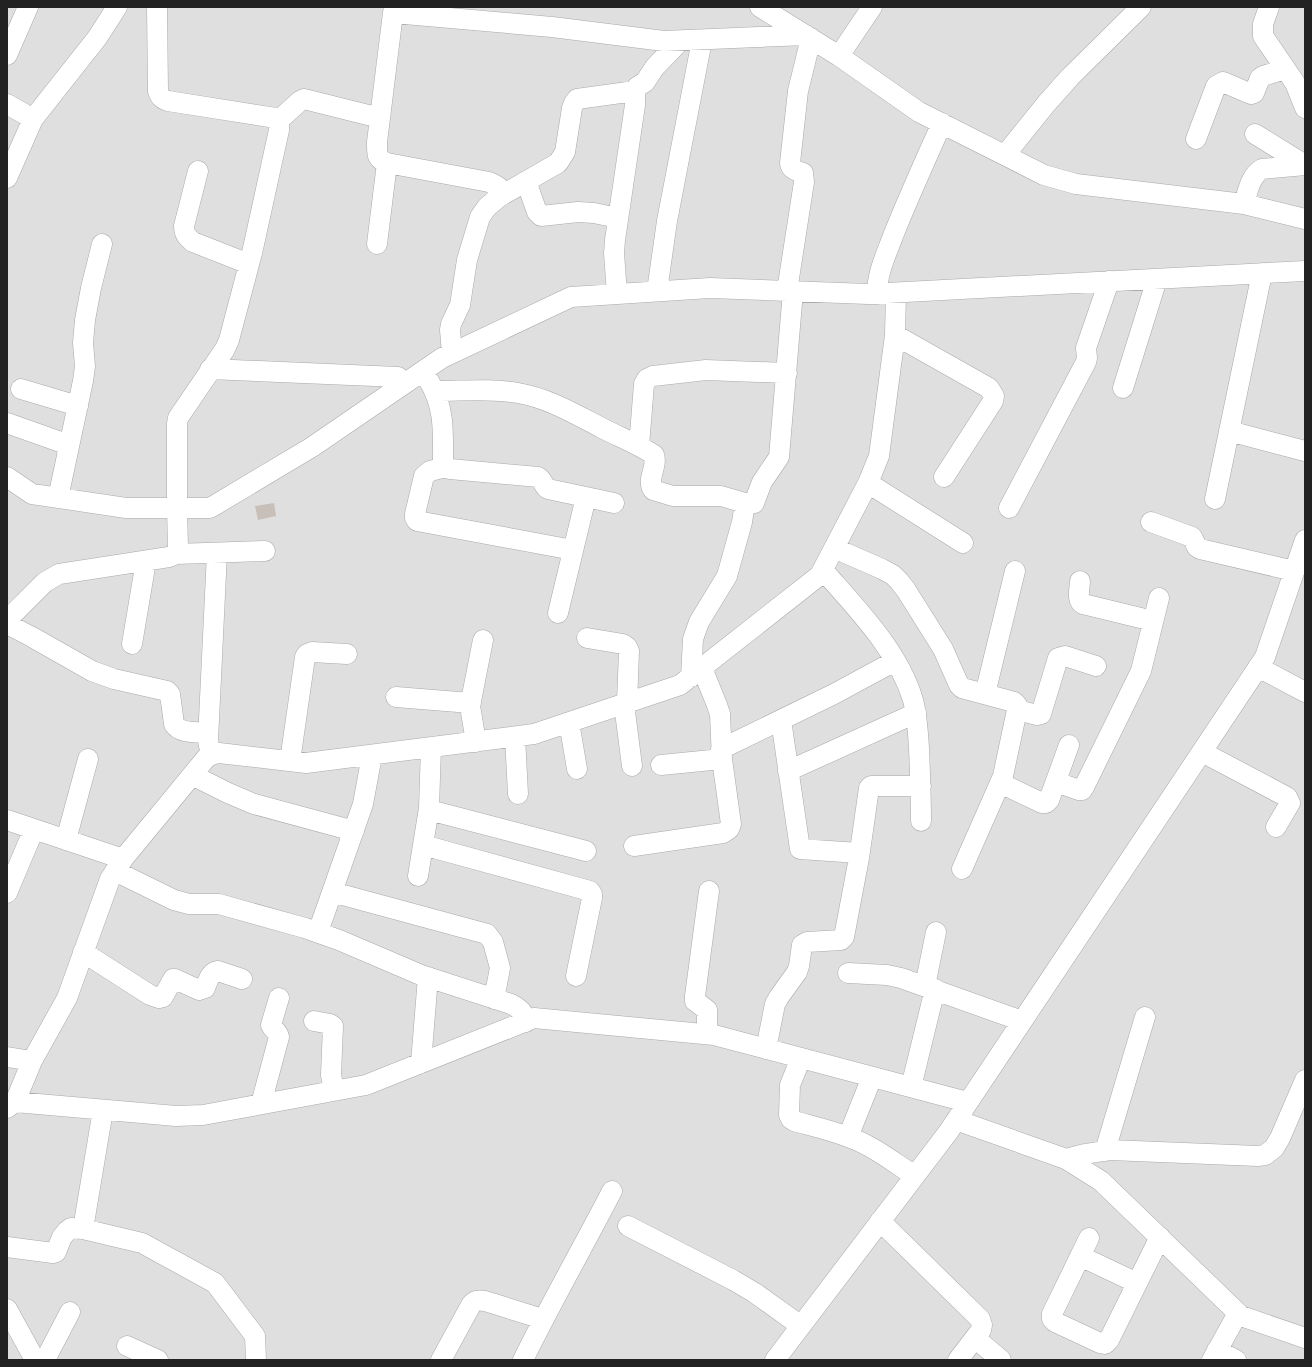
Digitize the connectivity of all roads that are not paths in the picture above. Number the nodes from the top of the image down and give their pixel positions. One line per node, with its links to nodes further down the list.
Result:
1 (28, 7): 13 (street)
2 (117, 7): 20 (street)
3 (157, 7): 21 (street)
4 (760, 7): 10 (street)
5 (872, 7): 14 (street)
6 (1141, 7): 25 (street)
7 (1269, 7): 15 (street)
8 (394, 10): 9 (street); 19 (street)
9 (528, 16): 12 (street)
10 (808, 36): 11 (street); 14 (street); 43 (street)
11 (702, 40): 12 (street); 42 (street)
12 (680, 41): 16 (street)
13 (7, 55)
14 (839, 56): 22 (street)
15 (1285, 69): 18 (street); 24 (street)
16 (635, 91): 30 (street); 33 (street)
17 (7, 104): 20 (street)
18 (1305, 108)
19 (380, 118): 21 (street); 26 (street)
20 (33, 119): 29 (street)
21 (279, 120): 37 (street)
22 (942, 124): 25 (street); 46 (street)
23 (1255, 134): 27 (street)
24 (1196, 139)
25 (1005, 155): 32 (street)
26 (387, 163): 31 (street); 36 (street)
27 (1305, 165): 32 (street)
28 (198, 171): 37 (street)
29 (7, 178)
30 (526, 181): 31 (street); 33 (street)
31 (505, 193): 48 (street)
32 (1244, 204): 34 (street)
33 (618, 218): 45 (street)
34 (1305, 219)
35 (102, 244): 56 (street)
36 (377, 244)
37 (249, 264): 49 (street)
38 (1305, 271): 39 (street)
39 (1262, 273): 40 (street); 58 (street)
40 (1157, 279): 41 (street); 53 (street)
41 (1109, 281): 44 (street); 72 (street)
42 (657, 291): 43 (street); 45 (street)
43 (790, 291): 46 (street); 51 (street)
44 (896, 293): 46 (street); 47 (street)
45 (617, 294): 48 (street)
46 (877, 294)
47 (895, 335): 64 (street); 65 (street)
48 (452, 353): 50 (street)
49 (210, 369): 52 (street); 71 (street)
50 (423, 370): 52 (street); 55 (street)
51 (787, 373): 60 (street); 70 (street)
52 (399, 387): 71 (street)
53 (1123, 388)
54 (21, 389): 56 (street)
55 (436, 391): 60 (street); 62 (street)
56 (78, 406): 59 (street)
57 (7, 423): 59 (street)
58 (1229, 431): 61 (street); 68 (street)
59 (69, 445): 67 (street)
60 (639, 446): 70 (street)
61 (1305, 451)
62 (446, 467): 66 (street); 77 (street)
63 (7, 477): 67 (street)
64 (944, 478)
65 (868, 483): 75 (street); 76 (street)
66 (586, 497): 69 (street); 77 (street)
67 (58, 498): 71 (street)
68 (1215, 500)
69 (614, 503)
70 (745, 504): 98 (street)
71 (177, 508): 80 (street)
72 (1009, 508)
73 (1151, 522): 84 (street)
74 (1305, 540): 84 (street)
75 (962, 543)
76 (834, 548): 82 (street); 100 (street)
77 (573, 550): 87 (street)
78 (265, 552): 79 (street)
79 (217, 553): 80 (street); 108 (street)
80 (176, 554): 81 (street)
81 (146, 561): 88 (street); 93 (street)
82 (823, 570): 95 (street); 98 (street)
83 (1015, 571): 100 (street)
84 (1297, 577): 97 (street)
85 (1080, 581): 89 (street)
86 (1159, 598): 89 (street)
87 (558, 613)
88 (7, 620)
89 (1153, 621): 124 (street)
90 (7, 624): 108 (street)
91 (588, 638): 103 (street)
92 (483, 640): 102 (street)
93 (132, 644)
94 (347, 654): 118 (street)
95 (895, 661): 105 (street); 106 (street)
96 (1096, 666): 104 (street)
97 (1258, 668): 99 (street); 113 (street)
98 (696, 673): 103 (street); 114 (street)
99 (1305, 692)
100 (985, 694): 104 (street)
101 (396, 697): 102 (street)
102 (471, 703): 110 (street)
103 (625, 703): 107 (street); 120 (street)
104 (1017, 710): 125 (street)
105 (916, 713): 122 (street); 126 (street)
106 (781, 720): 114 (street); 122 (street)
107 (569, 722): 109 (street); 121 (street)
108 (208, 732): 115 (street)
109 (515, 737): 110 (street); 127 (street)
110 (476, 742): 112 (street)
111 (1069, 745): 124 (street)
112 (431, 747): 116 (street); 128 (street)
113 (1202, 752): 131 (street); 157 (street)
114 (722, 754): 119 (street); 136 (street)
115 (211, 755): 118 (street); 123 (street)
116 (372, 755): 118 (street); 133 (street)
117 (88, 759): 134 (street)
118 (290, 762)
119 (661, 765)
120 (632, 766)
121 (577, 769)
122 (788, 771): 138 (street)
123 (192, 775): 133 (street); 139 (street)
124 (1056, 782): 125 (street)
125 (1000, 783): 140 (street)
126 (921, 786): 130 (street); 138 (street)
127 (518, 794)
128 (429, 810): 135 (street); 137 (street)
129 (7, 820): 132 (street)
130 (921, 822)
131 (1276, 827)
132 (34, 829): 134 (street); 144 (street)
133 (354, 832): 143 (street)
134 (66, 840): 139 (street)
135 (423, 846): 141 (street); 149 (street)
136 (634, 846)
137 (586, 851)
138 (859, 853): 160 (street)
139 (119, 865): 145 (street); 147 (street)
140 (962, 869)
141 (418, 876)
142 (709, 891): 159 (street)
143 (332, 892): 145 (street); 154 (street)
144 (7, 893)
145 (318, 932): 150 (street)
146 (936, 932): 152 (street)
147 (83, 952): 151 (street); 163 (street)
148 (848, 973): 152 (street)
149 (576, 976)
150 (428, 977): 154 (street); 164 (street)
151 (242, 979)
152 (930, 987): 157 (street); 167 (street)
153 (279, 998): 170 (street)
154 (494, 999): 158 (street)
155 (1145, 1017): 175 (street)
156 (314, 1021): 168 (street)
157 (1022, 1021): 169 (street)
158 (526, 1022): 159 (street); 164 (street)
159 (708, 1034): 160 (street)
160 (766, 1049): 162 (street)
161 (7, 1057): 163 (street)
162 (801, 1058): 165 (street); 174 (street)
163 (32, 1061): 171 (street)
164 (421, 1063): 168 (street)
165 (872, 1077): 167 (street); 174 (street)
166 (1305, 1080): 175 (street)
167 (911, 1087): 169 (street)
168 (334, 1090): 170 (street)
169 (968, 1102): 173 (street)
170 (261, 1104): 172 (street)
171 (11, 1105): 172 (street)
172 (103, 1110): 181 (street)
173 (956, 1120): 176 (street); 177 (street)
174 (848, 1136): 177 (street)
175 (1105, 1151): 176 (street)
176 (1066, 1160): 183 (street)
177 (915, 1176): 179 (street)
178 (612, 1191): 190 (street)
179 (880, 1221): 191 (street); 192 (street)
180 (628, 1226): 191 (street)
181 (84, 1229): 184 (street); 199 (street)
182 (1089, 1238): 185 (street)
183 (1160, 1238): 186 (street); 189 (street)
184 (7, 1246)
185 (1080, 1256): 186 (street); 186 (street)
186 (1137, 1283)
187 (7, 1309): 196 (street)
188 (70, 1312): 197 (street)
189 (1238, 1313): 193 (street); 195 (street)
190 (542, 1322): 200 (street); 201 (street)
191 (801, 1326): 202 (street)
192 (975, 1338): 203 (street); 204 (street)
193 (1305, 1338)
194 (127, 1346): 198 (street)
195 (1215, 1355): 205 (street)
196 (35, 1360)
197 (45, 1360)
198 (158, 1360)
199 (256, 1360)
200 (440, 1360)
201 (523, 1360)
202 (775, 1360)
203 (958, 1360)
204 (1001, 1360)
205 (1236, 1360)

